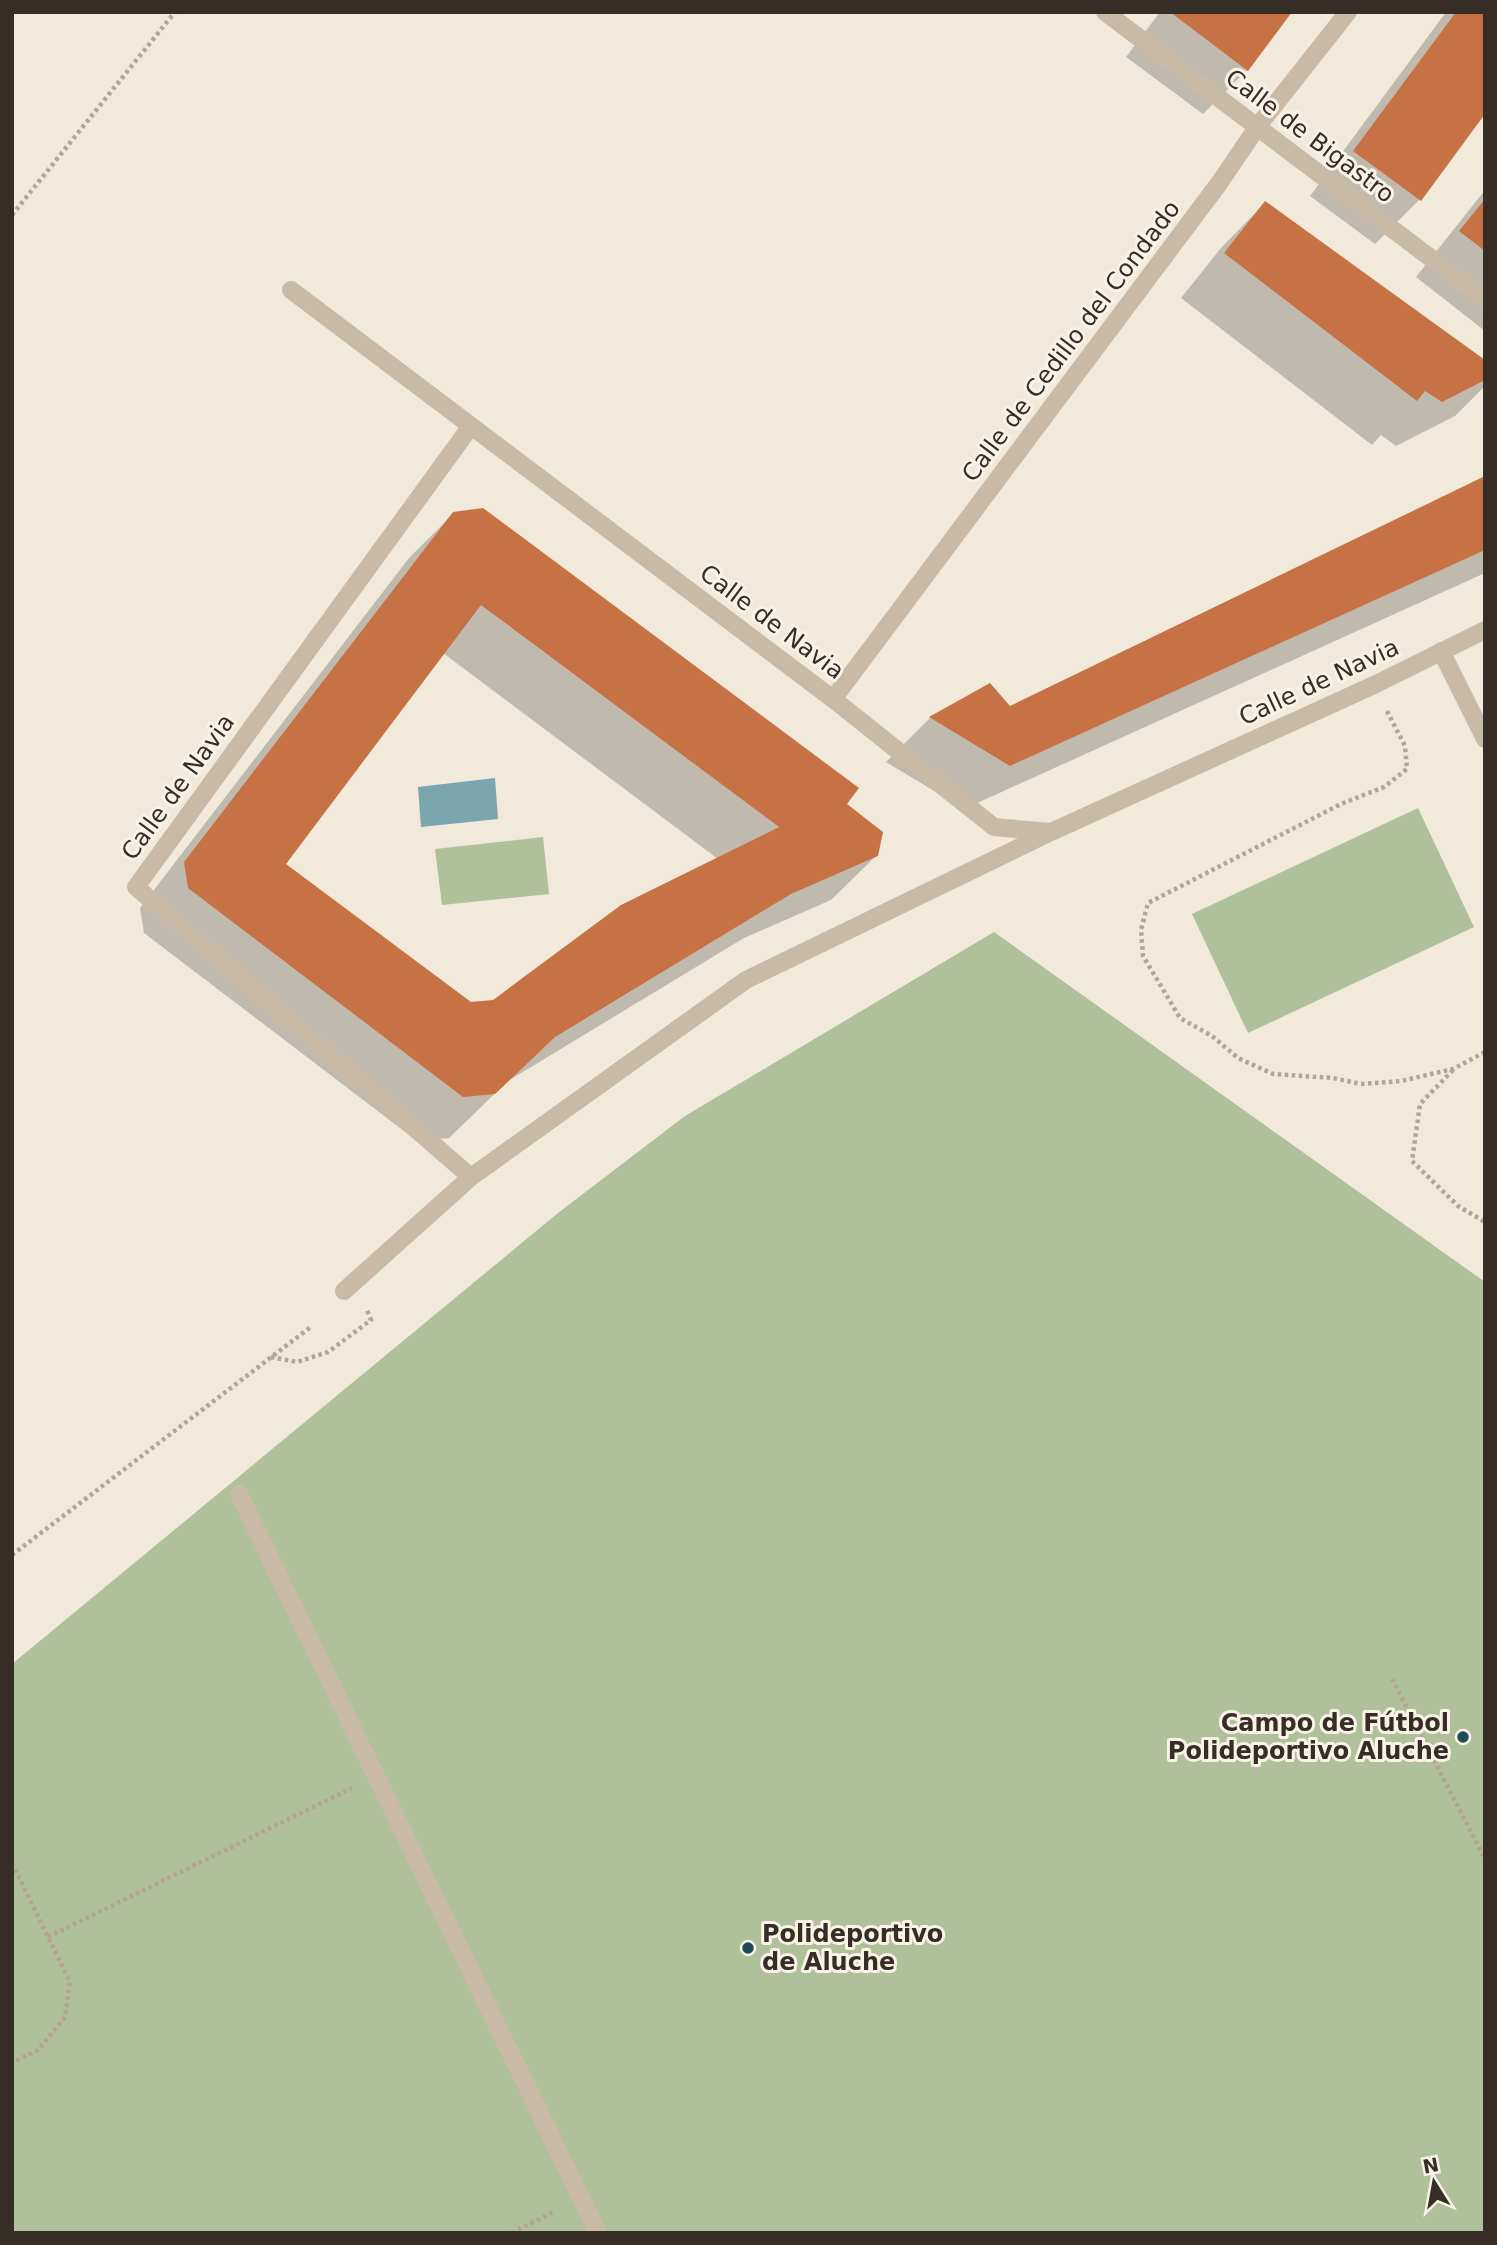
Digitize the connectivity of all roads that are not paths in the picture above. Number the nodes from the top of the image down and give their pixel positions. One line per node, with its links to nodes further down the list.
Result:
1 (1105, 12): 3 (street, Calle de Bigastro)
2 (1348, 12): 3 (street, Calle de Cedillo del Condado)
3 (1258, 126): 5 (street, Calle de Bigastro); 9 (street, Calle de Cedillo del Condado)
4 (290, 290): 6 (street, Calle de Navia)
5 (1485, 299)
6 (471, 426): 9 (street, Calle de Navia); 12 (street, Calle de Navia)
7 (1485, 630): 8 (street, Calle de Navia)
8 (1441, 651): 10 (street); 11 (street, Calle de Navia)
9 (833, 699): 11 (street, Calle de Navia)
10 (1485, 739)
11 (1051, 832): 12 (street, Calle de Navia)
12 (471, 1177): 13 (street, Calle de Navia)
13 (350, 1285)
14 (239, 1494): 15 (street)
15 (598, 2233)

